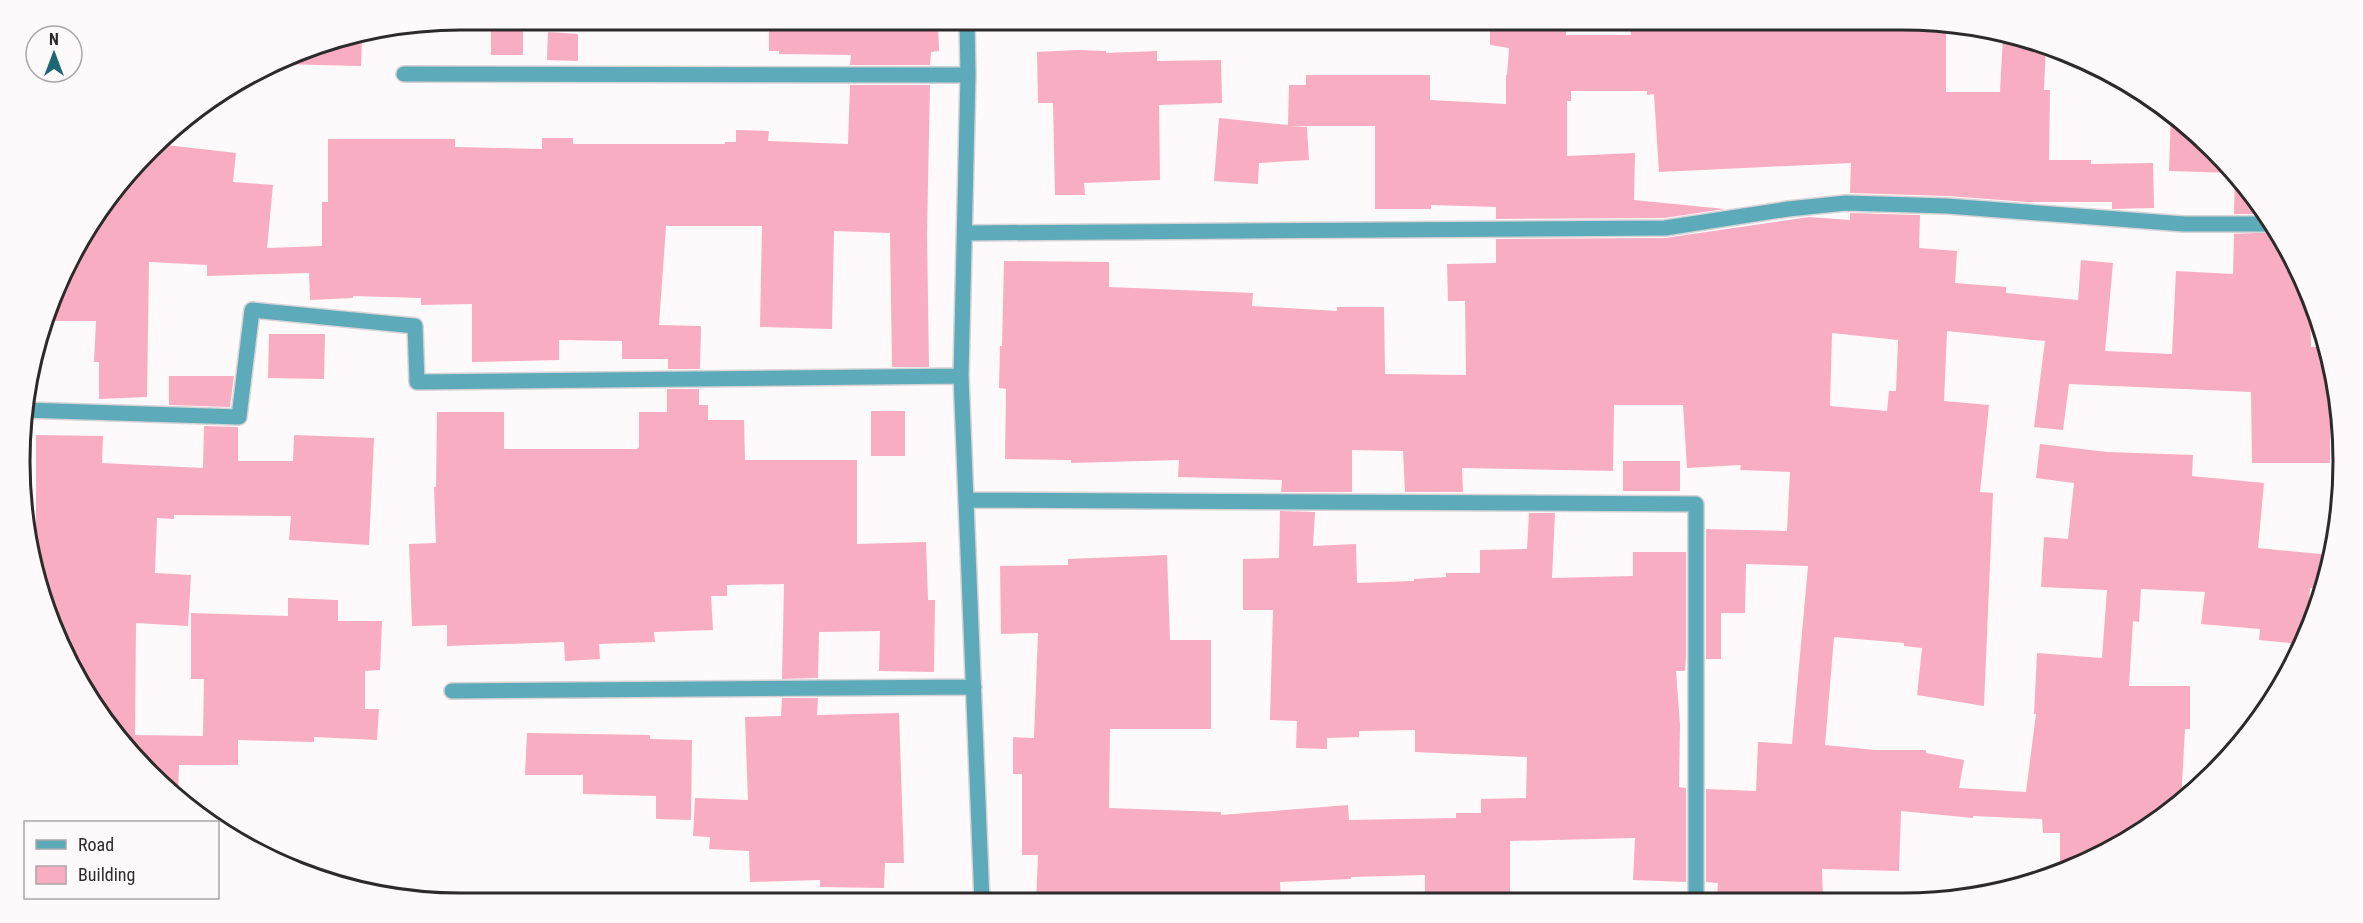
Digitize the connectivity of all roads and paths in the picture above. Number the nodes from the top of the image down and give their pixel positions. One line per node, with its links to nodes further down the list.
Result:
1 (967, 30): 3 (street)
2 (404, 74): 3 (street)
3 (968, 75): 5 (street)
4 (2261, 224): 5 (street)
5 (964, 232): 6 (street)
6 (961, 376): 7 (street); 8 (street)
7 (33, 410)
8 (967, 500): 9 (street); 12 (street)
9 (974, 687): 10 (street); 11 (street)
10 (452, 691)
11 (982, 893)
12 (1696, 893)

